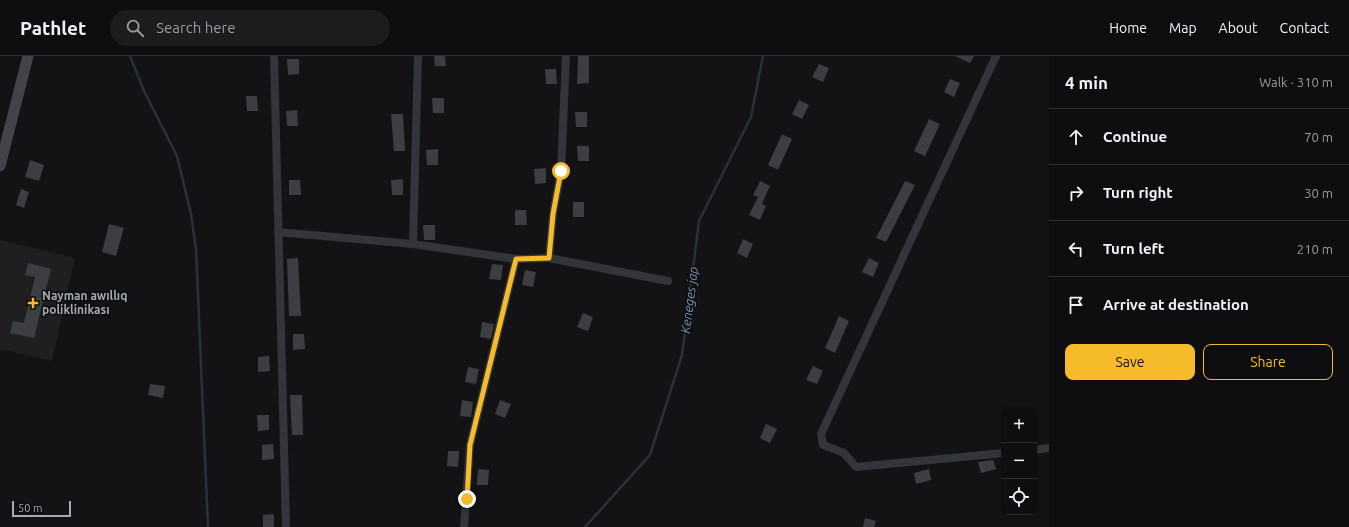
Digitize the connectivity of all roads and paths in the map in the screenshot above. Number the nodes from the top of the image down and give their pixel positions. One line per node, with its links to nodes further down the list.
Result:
1 (28, 56): 6 (street)
2 (274, 56): 7 (street)
3 (418, 56): 8 (street)
4 (566, 56): 9 (street)
5 (996, 56): 14 (street)
6 (0, 166)
7 (278, 232): 8 (street); 15 (street)
8 (413, 244): 10 (street)
9 (549, 258): 10 (street); 11 (street)
10 (516, 259): 16 (street)
11 (668, 281)
12 (1049, 448): 13 (street)
13 (1037, 450)
14 (1001, 453)
15 (286, 527)
16 (464, 527)

